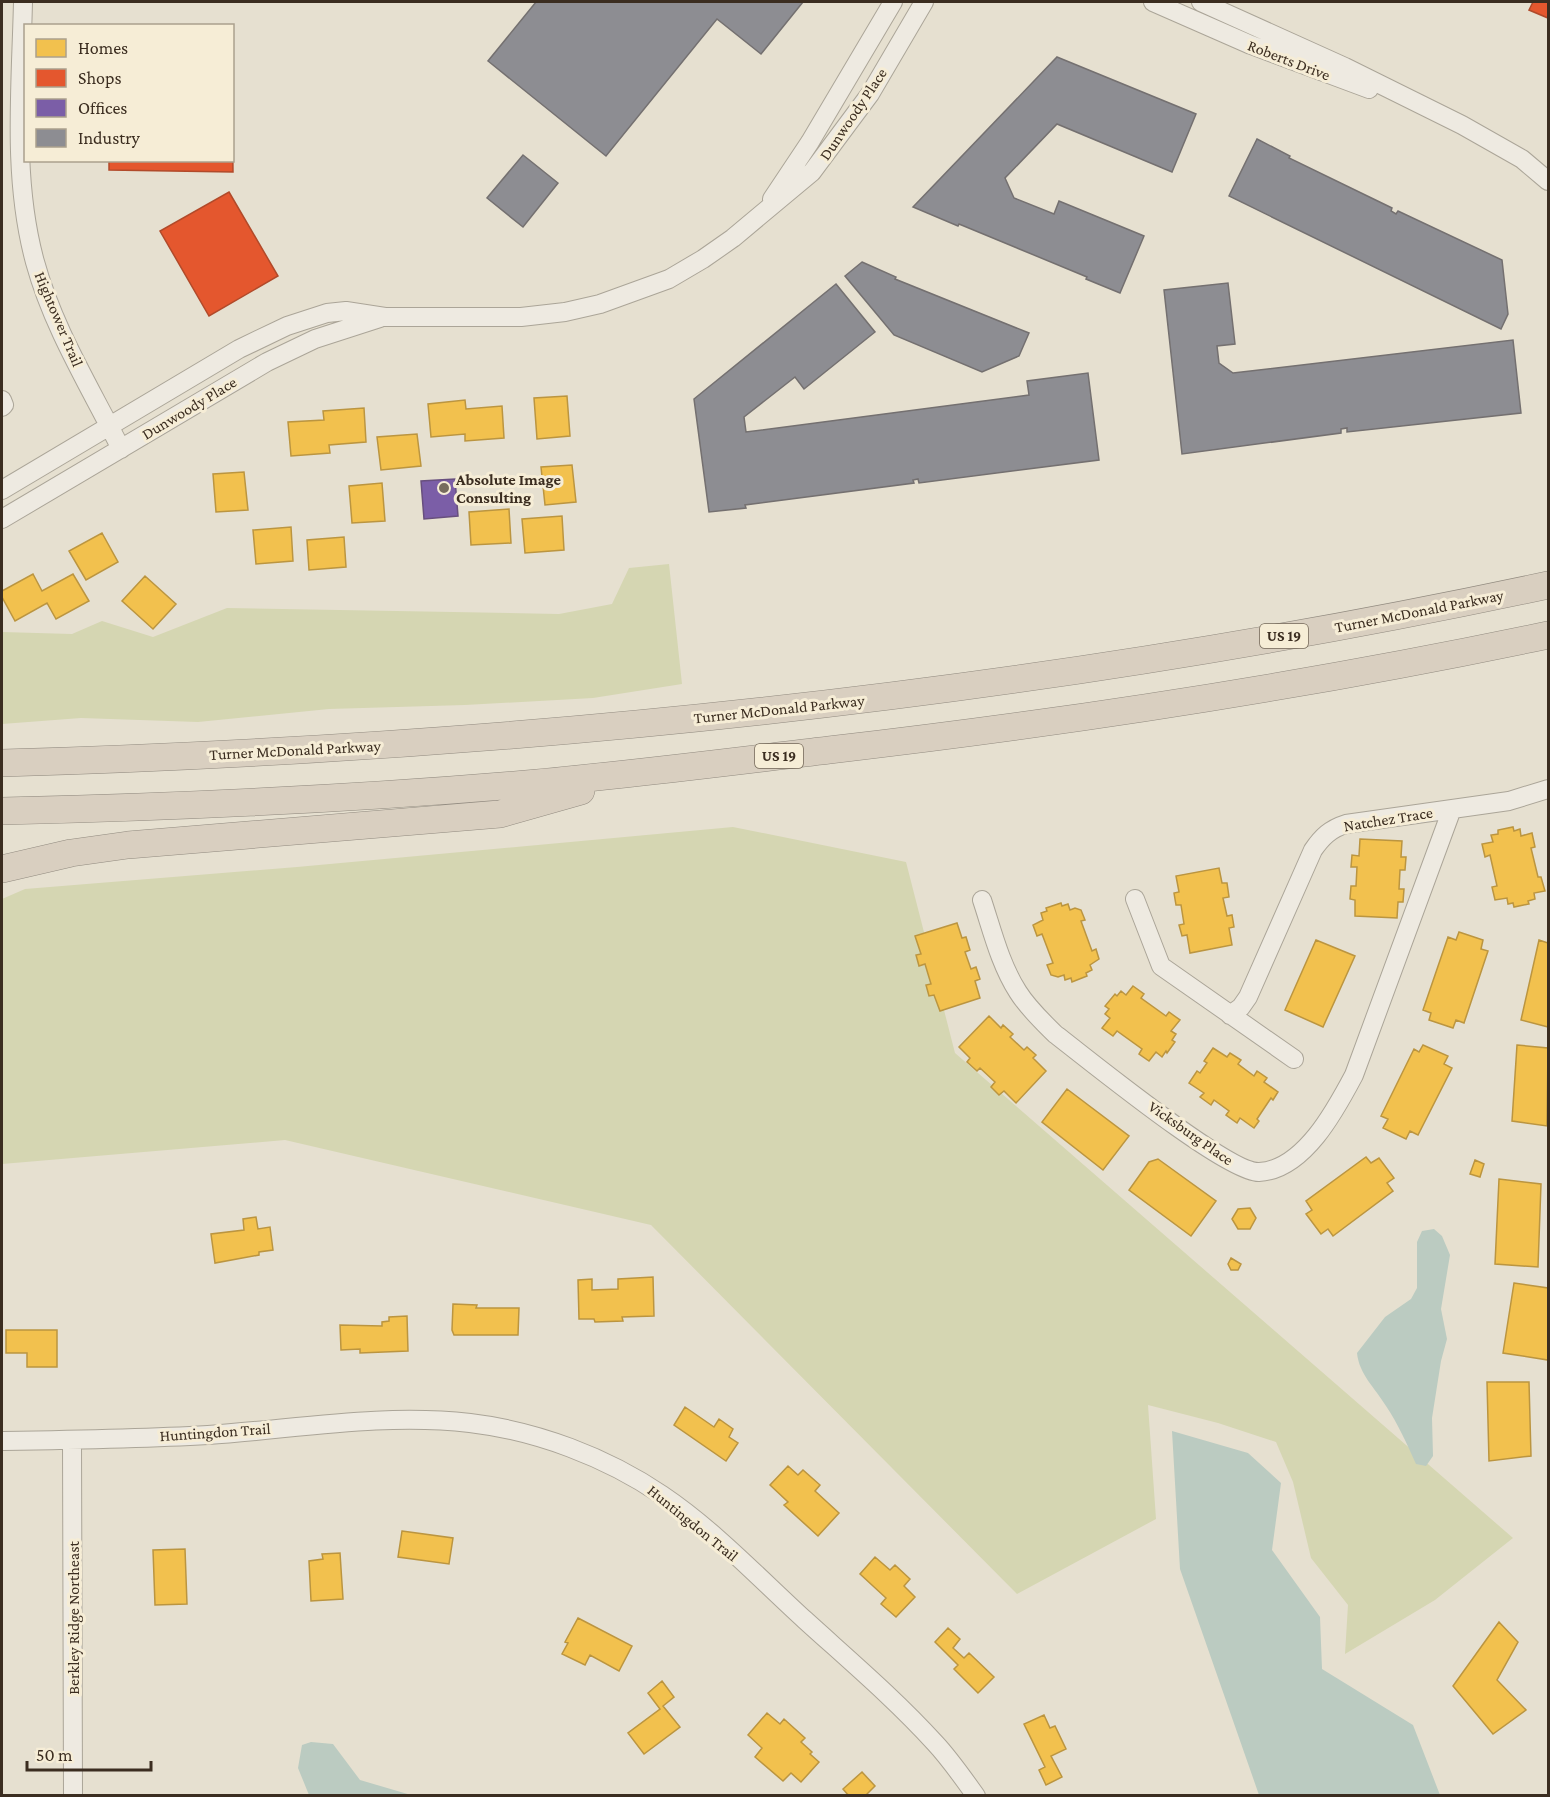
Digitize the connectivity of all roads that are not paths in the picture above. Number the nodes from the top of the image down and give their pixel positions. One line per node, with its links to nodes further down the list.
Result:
1 (23, 2): 12 (street, Hightower Trail)
2 (892, 2): 8 (street, Dunwoody Place)
3 (924, 2): 8 (street, Dunwoody Place)
4 (1154, 2): 6 (street, Roberts Drive)
5 (1201, 2): 6 (street, Roberts Drive)
6 (1427, 109): 7 (street, Roberts Drive)
7 (1548, 181)
8 (764, 210): 9 (street, Dunwoody Place)
9 (385, 317): 12 (street, Dunwoody Place); 13 (street, Dunwoody Place)
10 (2, 400): 11 (street)
11 (2, 407)
12 (109, 426): 13 (street, Hightower Trail); 14 (street, Dunwoody Place)
13 (121, 449): 15 (street, Dunwoody Place)
14 (2, 490)
15 (2, 519)
16 (1548, 585): 18 (highway, Turner McDonald Parkway / US 19)
17 (1548, 635): 19 (highway, US 19)
18 (2, 763)
19 (643, 772): 22 (highway, US 19); 23 (highway)
20 (1548, 789): 21 (street, Natchez Trace)
21 (1452, 809): 25 (street, Vicksburg Place); 26 (street, Natchez Trace)
22 (2, 811)
23 (2, 869)
24 (1135, 899): 26 (street)
25 (982, 900)
26 (1230, 1015): 27 (street)
27 (1294, 1059)
28 (72, 1440): 29 (street, Huntingdon Trail); 30 (street, Berkley Ridge Northeast); 31 (street, Huntingdon Trail)
29 (2, 1441)
30 (73, 1796)
31 (976, 1796)

